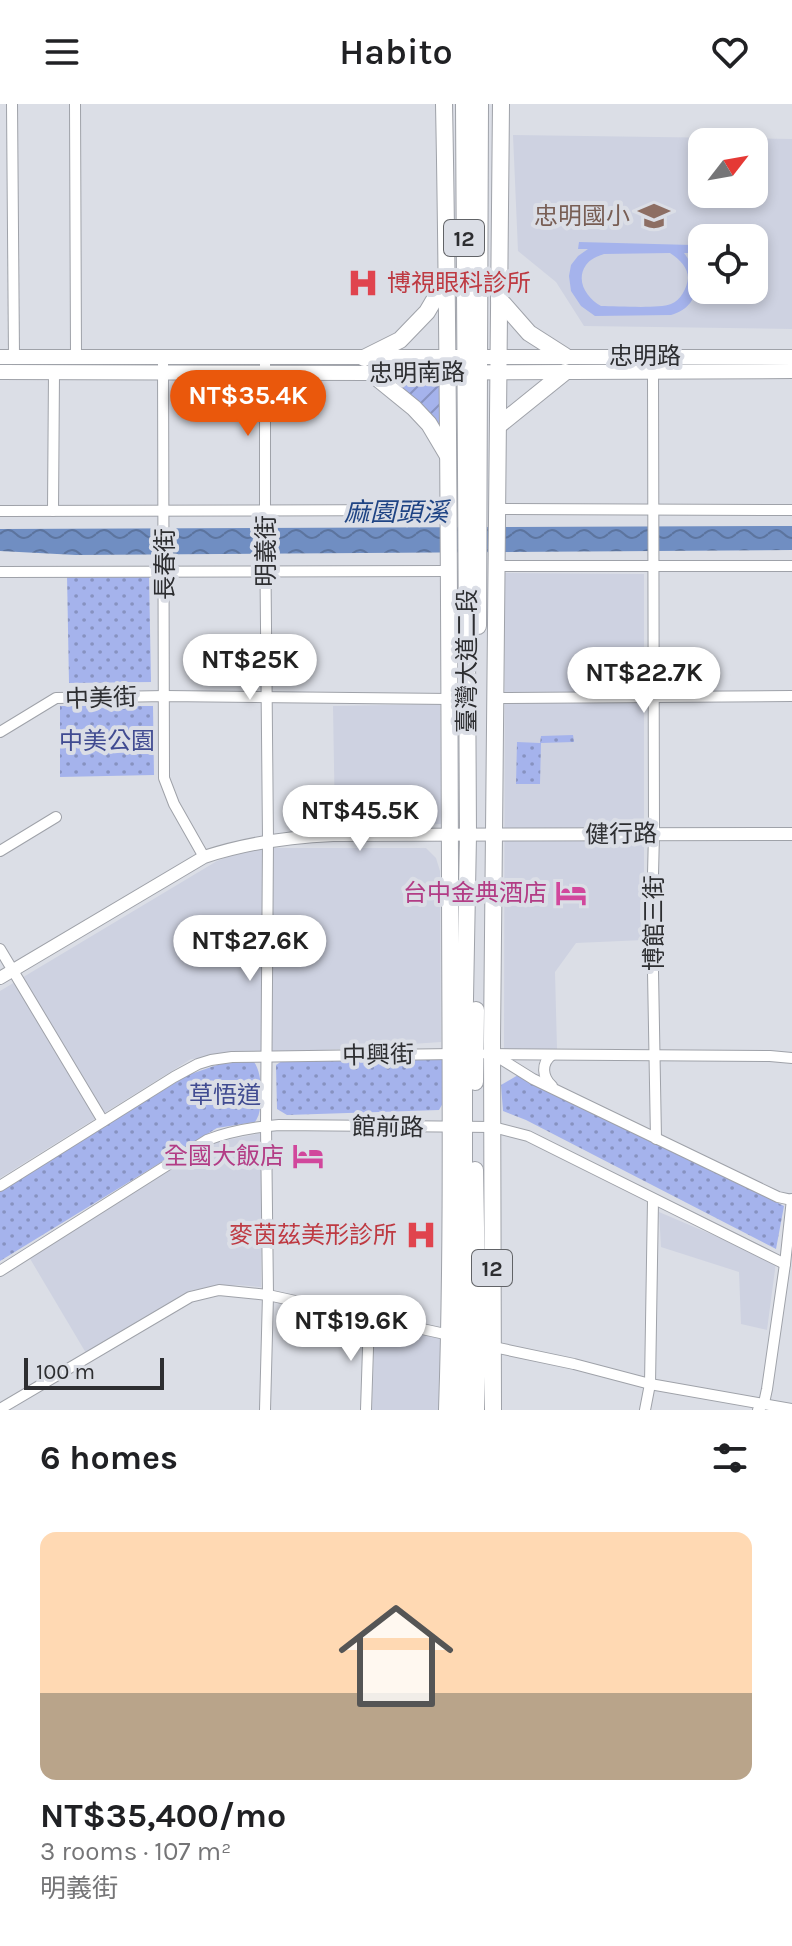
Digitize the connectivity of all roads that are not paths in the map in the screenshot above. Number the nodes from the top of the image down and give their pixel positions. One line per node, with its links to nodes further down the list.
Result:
1 (12, 104): 10 (street)
2 (75, 104): 9 (street)
3 (444, 104): 7 (main road, 臺灣大道二段 / 12)
4 (464, 104): 14 (main road, 臺灣大道二段 / 12)
5 (480, 104): 14 (main road, 臺灣大道二段 / 12)
6 (501, 104): 8 (main road, 臺灣大道二段 / 12)
7 (446, 243): 17 (main road, 臺灣大道二段 / 12); 18 (main road)
8 (499, 299): 15 (main road, 臺灣大道二段 / 12); 16 (main road)
9 (76, 356): 10 (main road, 忠明南路); 13 (main road, 忠明南路)
10 (7, 357)
11 (265, 357): 13 (main road, 忠明南路); 18 (main road, 忠明南路); 23 (street, 明義街)
12 (792, 357): 16 (main road, 忠明路)
13 (164, 364): 22 (main road, 忠明南路); 23 (main road, 忠明南路); 31 (street, 長春街)
14 (473, 364): 15 (main road, 忠明南路); 17 (main road, 忠明南路); 32 (main road, 臺灣大道二段 / 12)
15 (498, 364): 16 (main road, 忠明路); 24 (main road, 臺灣大道二段 / 12)
16 (565, 364): 19 (main road, 忠明路); 24 (main road)
17 (447, 365): 18 (main road, 忠明南路); 25 (main road, 臺灣大道二段 / 12)
18 (368, 366): 23 (main road, 忠明南路); 25 (main road)
19 (653, 371): 20 (main road, 忠明路); 30 (street, 博館三街)
20 (792, 371)
21 (0, 372): 22 (main road, 忠明南路)
22 (54, 372): 29 (street)
23 (265, 373): 33 (street, 明義街)
24 (498, 426): 26 (main road, 臺灣大道二段 / 12)
25 (449, 457): 32 (main road, 臺灣大道二段 / 12)
26 (497, 509): 30 (street); 35 (main road, 臺灣大道二段 / 12)
27 (792, 510): 30 (street)
28 (0, 511): 29 (street)
29 (53, 511): 31 (street)
30 (652, 511): 34 (street, 博館三街)
31 (165, 513): 33 (street); 37 (street, 長春街)
32 (465, 513): 33 (street); 39 (main road, 臺灣大道二段 / 12); 39 (main road, 臺灣大道二段 / 12)
33 (265, 515): 38 (street, 明義街)
34 (653, 564): 35 (street); 36 (street); 45 (street, 博館三街)
35 (496, 566): 44 (main road, 臺灣大道二段 / 12)
36 (792, 566)
37 (164, 567): 38 (street); 40 (street); 41 (street, 長春街)
38 (266, 567): 39 (street); 43 (street, 明義街)
39 (465, 570): 46 (main road, 臺灣大道二段 / 12); 50 (main road, 臺灣大道二段 / 12)
40 (0, 572)
41 (165, 696): 43 (street, 中美街); 47 (street, 中美街); 55 (street, 長春街)
42 (792, 696): 45 (street)
43 (267, 697): 46 (street, 中美街); 53 (street, 明義街)
44 (495, 698): 45 (street); 50 (main road, 臺灣大道二段 / 12)
45 (653, 698): 49 (street, 博館三街)
46 (451, 699): 52 (main road, 臺灣大道二段 / 12)
47 (0, 732)
48 (56, 817): 54 (street)
49 (654, 833): 50 (street, 健行路); 51 (street, 健行路); 62 (street, 博館三街)
50 (480, 834): 52 (street, 健行路); 59 (main road, 臺灣大道二段 / 12); 59 (main road, 臺灣大道二段 / 12)
51 (792, 834)
52 (450, 835): 53 (street, 健行路); 59 (main road, 臺灣大道二段 / 12)
53 (268, 840): 55 (street, 健行路); 60 (street, 明義街)
54 (0, 851)
55 (204, 857): 57 (street, 健行路)
56 (0, 949): 57 (street)
57 (13, 970): 58 (street, 健行路); 65 (street)
58 (0, 978)
59 (471, 1054): 60 (street, 中興街); 61 (street, 中興街); 64 (street); 67 (main road, 臺灣大道二段 / 12); 67 (main road, 臺灣大道二段 / 12); 68 (main road, 臺灣大道二段 / 12)
60 (267, 1055): 65 (street, 中興街); 66 (street, 明義街)
61 (552, 1055): 62 (street, 中興街); 64 (street)
62 (655, 1056): 63 (street, 中興街); 69 (street, 博館三街)
63 (792, 1058)
64 (556, 1090): 69 (street)
65 (103, 1121): 70 (street, 中興街)
66 (266, 1126): 67 (street, 館前路); 74 (street, 館前路); 75 (street, 明義街)
67 (463, 1127): 68 (street, 館前路); 77 (main road, 臺灣大道二段 / 12); 77 (main road, 臺灣大道二段 / 12)
68 (493, 1127): 71 (street, 館前路); 77 (main road, 臺灣大道二段 / 12)
69 (656, 1139): 72 (street)
70 (0, 1186)
71 (653, 1200): 73 (street, 館前路); 78 (street)
72 (792, 1200): 73 (street)
73 (785, 1264): 79 (street)
74 (0, 1271)
75 (268, 1295): 76 (street); 80 (street); 82 (street, 明義街)
76 (369, 1318): 77 (street); 83 (street)
77 (471, 1341): 78 (street); 84 (main road, 臺灣大道二段 / 12); 85 (main road, 臺灣大道二段 / 12); 86 (main road, 臺灣大道二段 / 12); 87 (main road, 臺灣大道二段 / 12)
78 (650, 1384): 79 (street); 88 (street)
79 (761, 1406): 81 (street)
80 (0, 1409)
81 (792, 1409)
82 (265, 1410)
83 (366, 1410)
84 (447, 1410)
85 (461, 1410)
86 (476, 1410)
87 (493, 1410)
88 (645, 1410)

